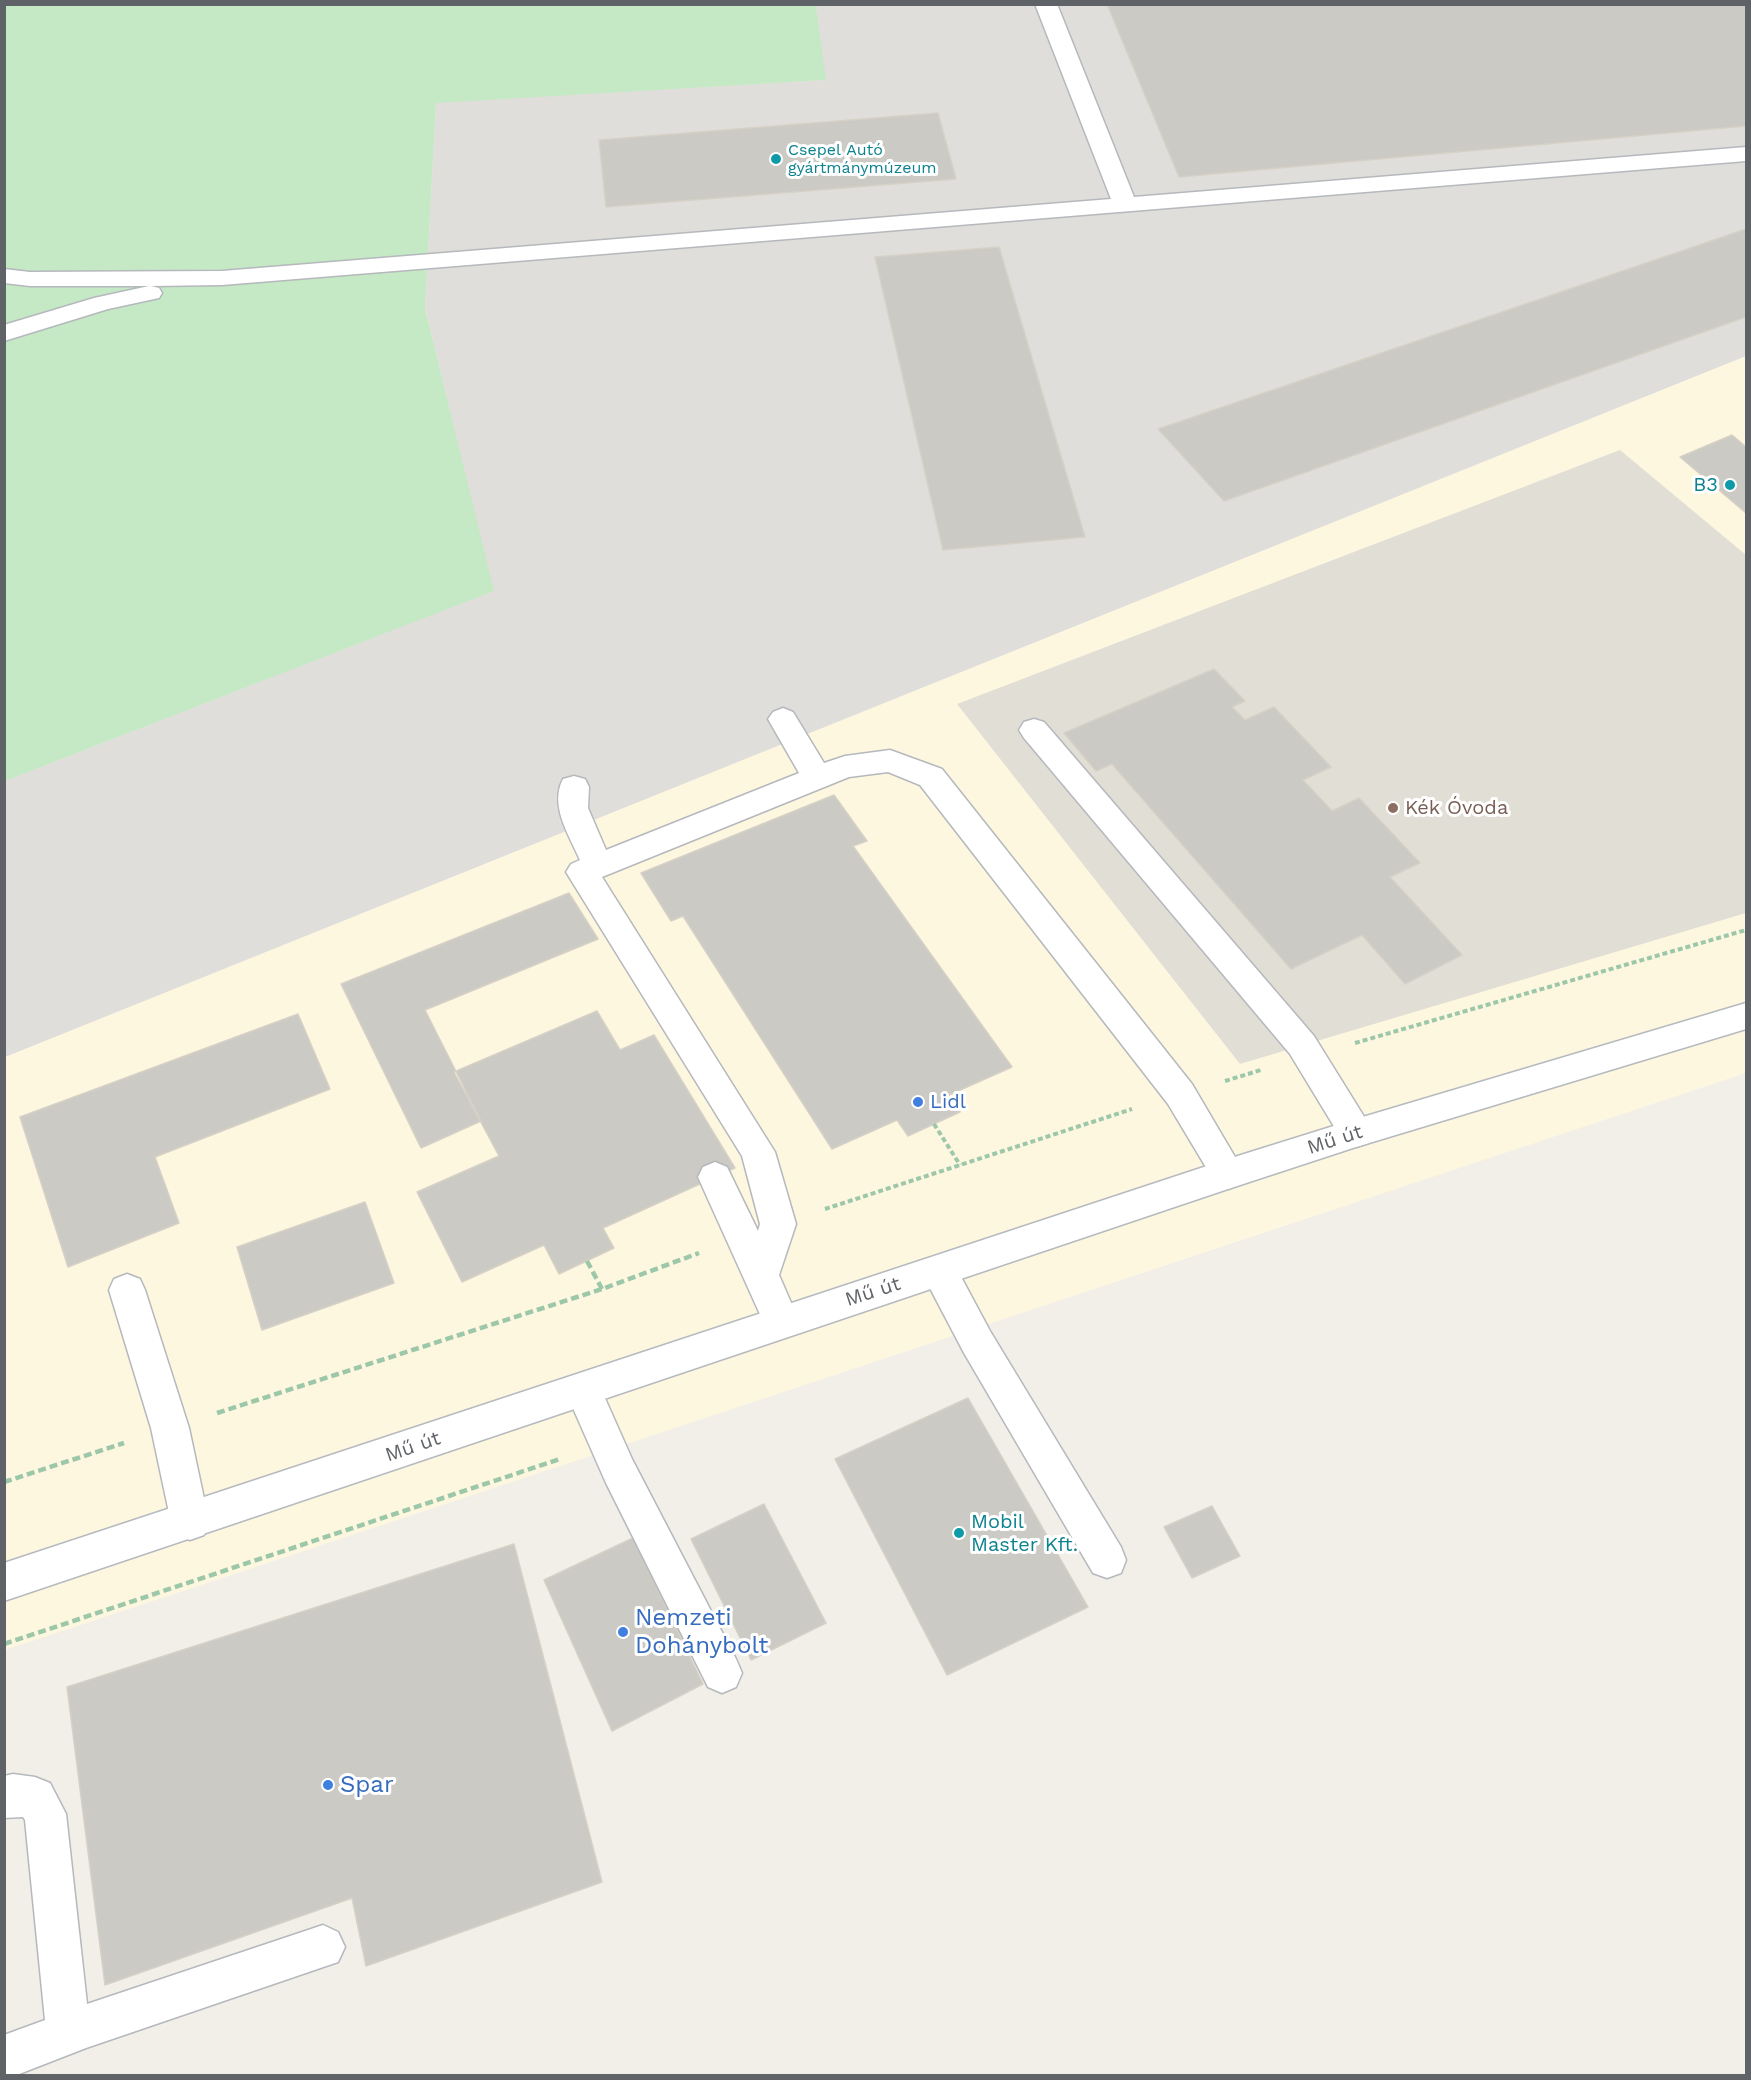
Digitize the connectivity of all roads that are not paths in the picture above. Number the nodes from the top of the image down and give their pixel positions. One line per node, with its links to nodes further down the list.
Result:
1 (1046, 4): 5 (street)
2 (1746, 154): 3 (street)
3 (1659, 161): 4 (street); 5 (street)
4 (1736, 176)
5 (1125, 205): 7 (street)
6 (4, 276): 7 (street)
7 (222, 279): 8 (street)
8 (4, 333)
9 (783, 719): 11 (street)
10 (1034, 730): 15 (street)
11 (817, 778): 13 (street); 16 (street)
12 (574, 787): 13 (street)
13 (598, 866): 19 (street)
14 (1746, 1016): 15 (street, Mű út)
15 (1356, 1133): 16 (street, Mű út)
16 (1228, 1174): 18 (street, Mű út)
17 (715, 1177): 19 (street)
18 (939, 1270): 21 (street, Mű út); 24 (street)
19 (761, 1275): 21 (street)
20 (127, 1290): 23 (street)
21 (781, 1321): 22 (street, Mű út)
22 (583, 1390): 23 (street, Mű út); 26 (street)
23 (190, 1522): 25 (street, Mű út)
24 (1107, 1560)
25 (4, 1582)
26 (722, 1673)
27 (4, 1797): 29 (street)
28 (323, 1947): 29 (street)
29 (68, 2033): 30 (street)
30 (4, 2057)

